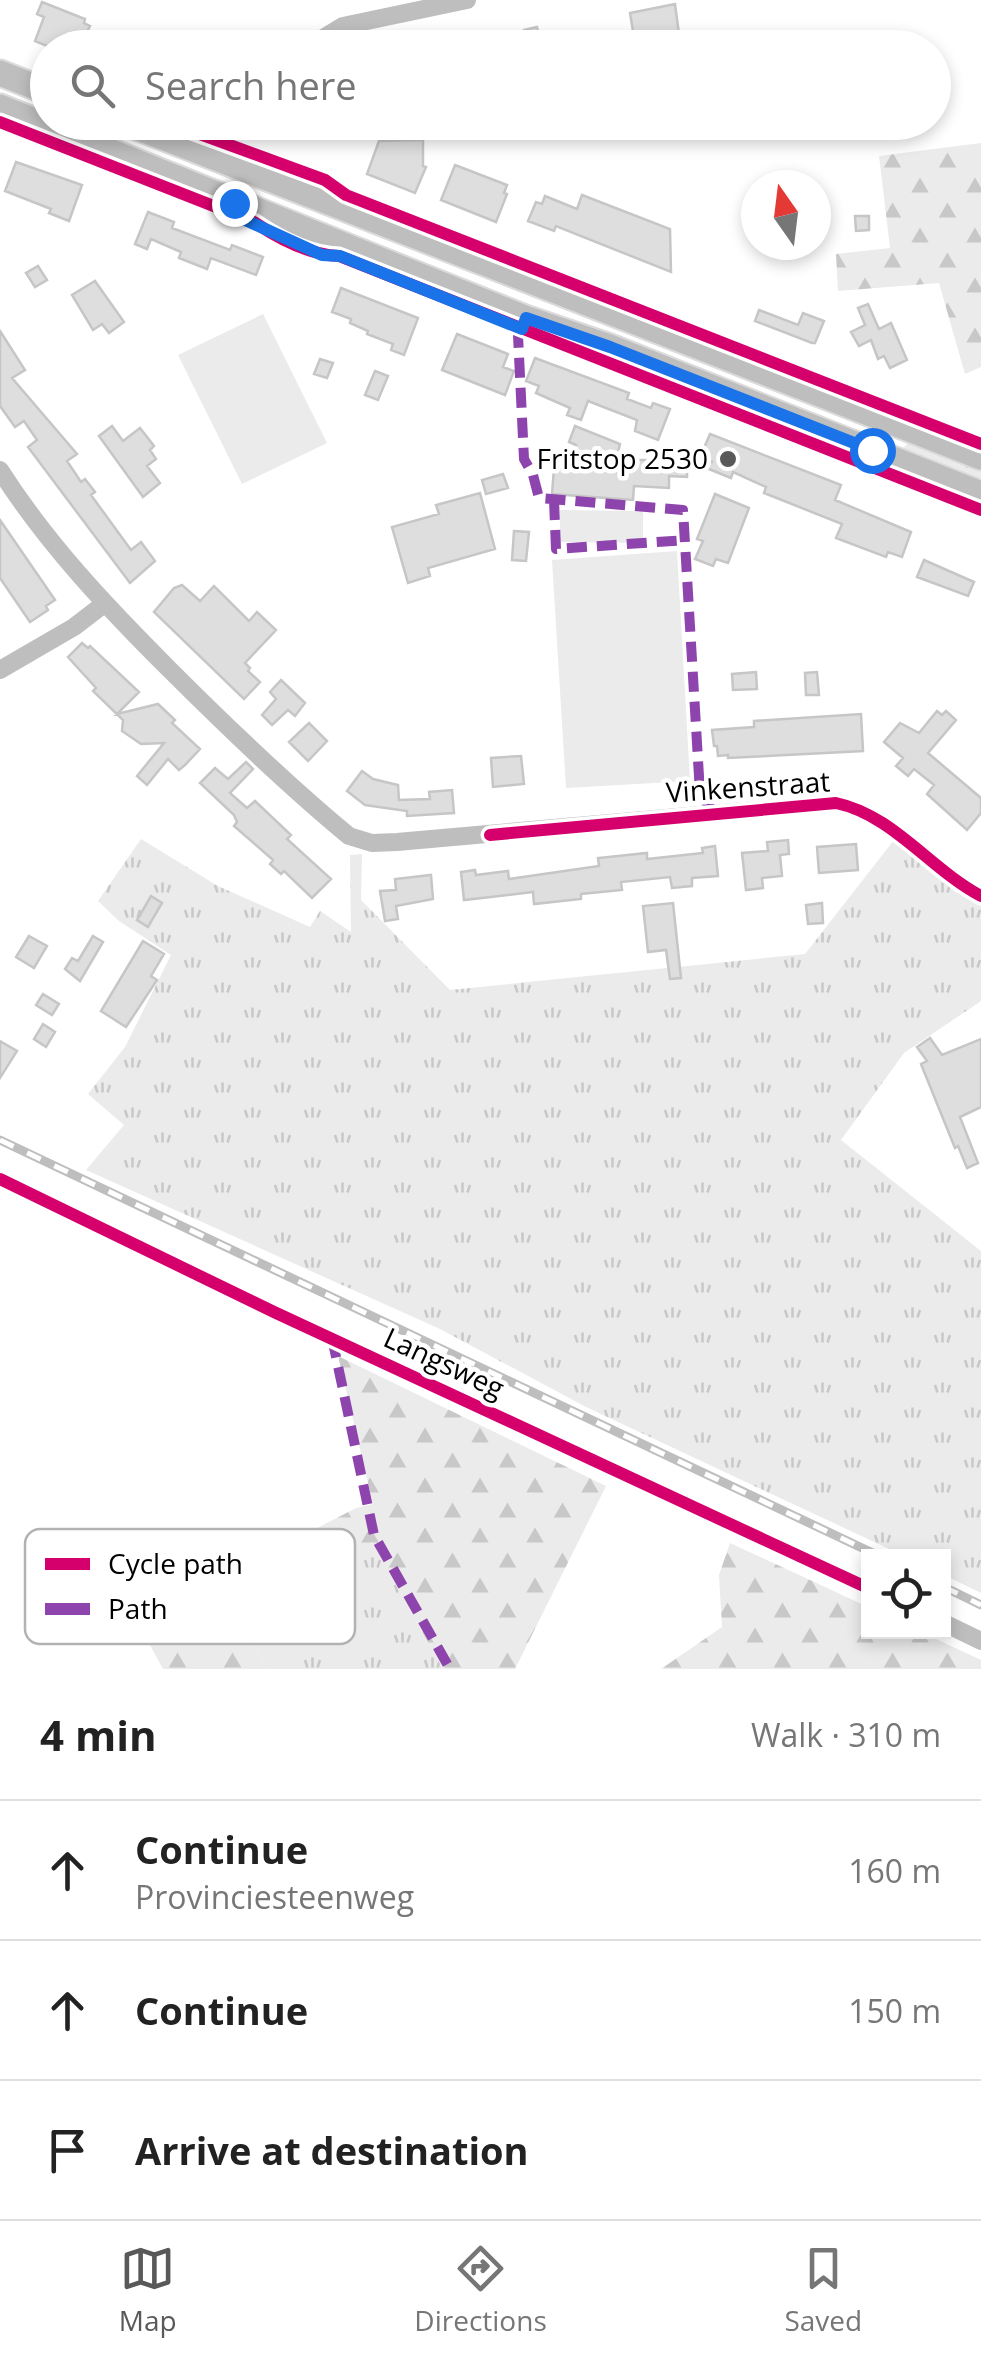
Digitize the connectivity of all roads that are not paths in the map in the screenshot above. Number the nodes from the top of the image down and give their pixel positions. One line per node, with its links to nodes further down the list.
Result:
1 (466, 0): 2 (street)
2 (337, 30)
3 (0, 73): 4 (main road)
4 (30, 85)
5 (0, 106): 6 (main road)
6 (30, 118)
7 (84, 140): 12 (main road)
8 (168, 140): 10 (main road)
9 (199, 140): 10 (street)
10 (193, 150): 11 (main road)
11 (497, 266): 12 (main road); 13 (main road)
12 (468, 295): 15 (main road)
13 (981, 456)
14 (0, 470): 16 (street, Vinkenstraat)
15 (981, 494)
16 (104, 604): 17 (street); 18 (street, Vinkenstraat)
17 (0, 670)
18 (981, 896)
19 (0, 1178): 20 (street, Langsweg)
20 (861, 1585)
21 (951, 1626): 22 (street)
22 (981, 1641)

